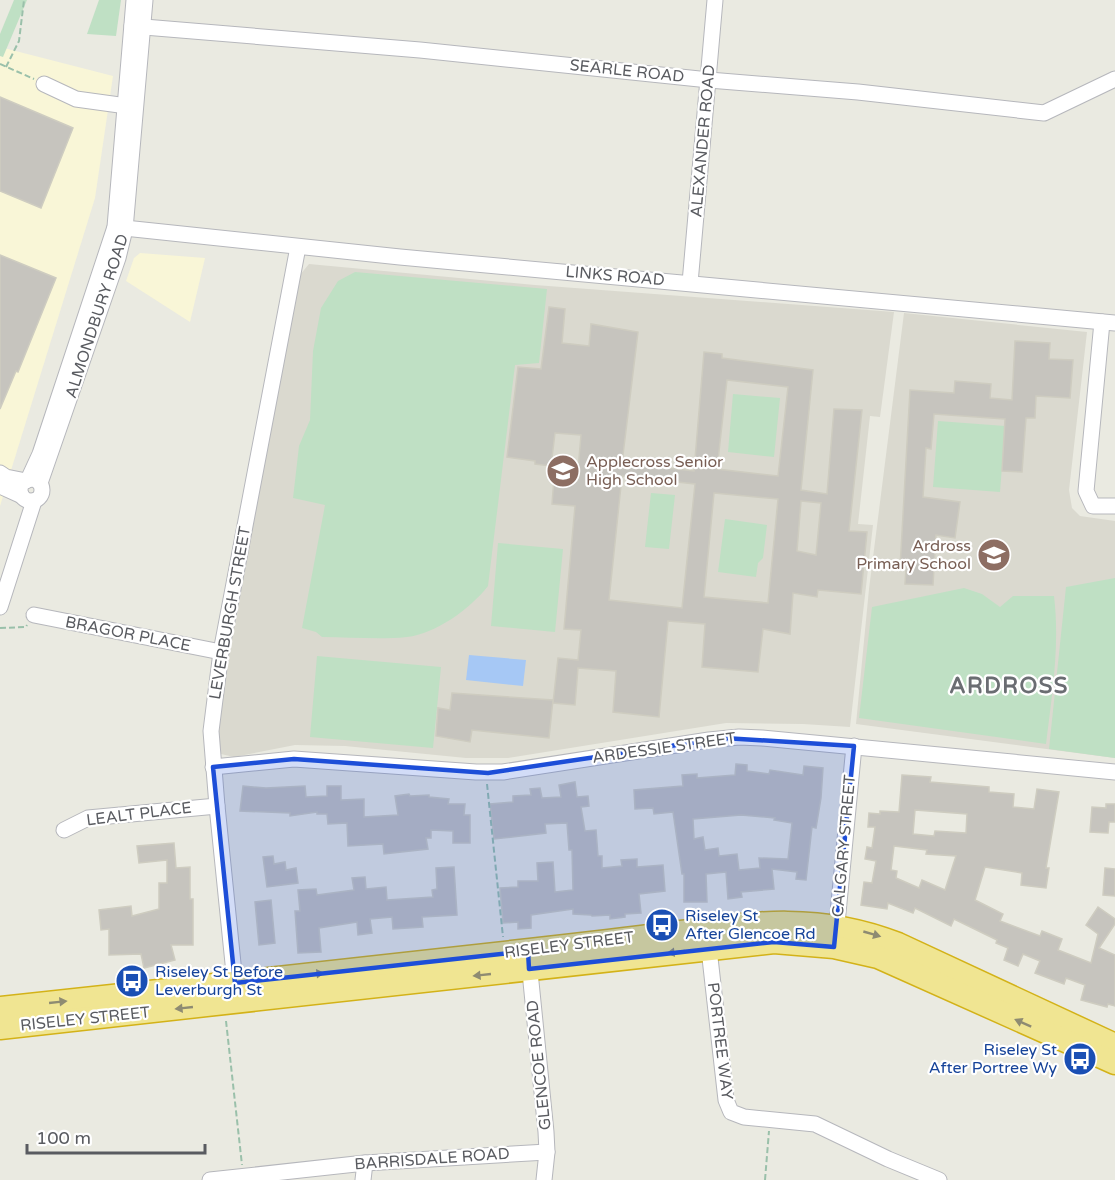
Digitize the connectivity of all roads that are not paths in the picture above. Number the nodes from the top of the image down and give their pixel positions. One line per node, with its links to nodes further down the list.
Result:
1 (134, 0): 4 (street, ALMONDBURY ROAD)
2 (145, 0): 4 (street, ALMONDBURY ROAD)
3 (715, 0): 6 (street, ALEXANDER ROAD)
4 (137, 26): 6 (street, SEARLE ROAD); 8 (street, ALMONDBURY ROAD)
5 (1115, 79): 6 (street, SEARLE ROAD)
6 (709, 80): 11 (street, ALEXANDER ROAD)
7 (44, 84): 8 (street)
8 (131, 107): 9 (street, ALMONDBURY ROAD)
9 (120, 228): 10 (street, LINKS ROAD); 15 (street, ALMONDBURY ROAD)
10 (298, 247): 11 (street, LINKS ROAD); 20 (street, LEVERBURGH STREET)
11 (690, 282): 12 (street, LINKS ROAD)
12 (1109, 322): 16 (street)
13 (0, 473): 15 (street)
14 (0, 486): 15 (street)
15 (29, 490): 17 (street, ALMONDBURY ROAD); 18 (street, ALMONDBURY ROAD)
16 (1115, 506)
17 (0, 574)
18 (0, 607)
19 (34, 615): 20 (street, BRAGOR PLACE)
20 (221, 652): 22 (street, LEVERBURGH STREET)
21 (854, 746): 22 (street, ARDESSIE STREET); 23 (street, ARDESSIE STREET); 26 (street, CALGARY STREET)
22 (213, 767): 24 (street, LEVERBURGH STREET)
23 (1115, 772)
24 (217, 806): 25 (street, LEALT PLACE); 29 (street, LEVERBURGH STREET)
25 (64, 830)
26 (836, 937): 27 (highway, RISELEY STREET); 32 (highway, RISELEY STREET, one-way to 32); 33 (highway, RISELEY STREET, one-way to 26)
27 (709, 938): 28 (highway, RISELEY STREET); 39 (street, PORTREE WAY)
28 (529, 960): 29 (highway, RISELEY STREET, one-way to 28); 31 (highway, RISELEY STREET, one-way to 31); 34 (street, GLENCOE ROAD)
29 (235, 983): 30 (highway, RISELEY STREET, one-way to 29)
30 (0, 1008)
31 (0, 1028)
32 (1115, 1045)
33 (1115, 1063)
34 (546, 1152): 35 (street, BARRISDALE ROAD); 38 (street, GLENCOE ROAD)
35 (365, 1163): 36 (street, BARRISDALE ROAD); 37 (street)
36 (210, 1180)
37 (363, 1180)
38 (544, 1180)
39 (939, 1180)

